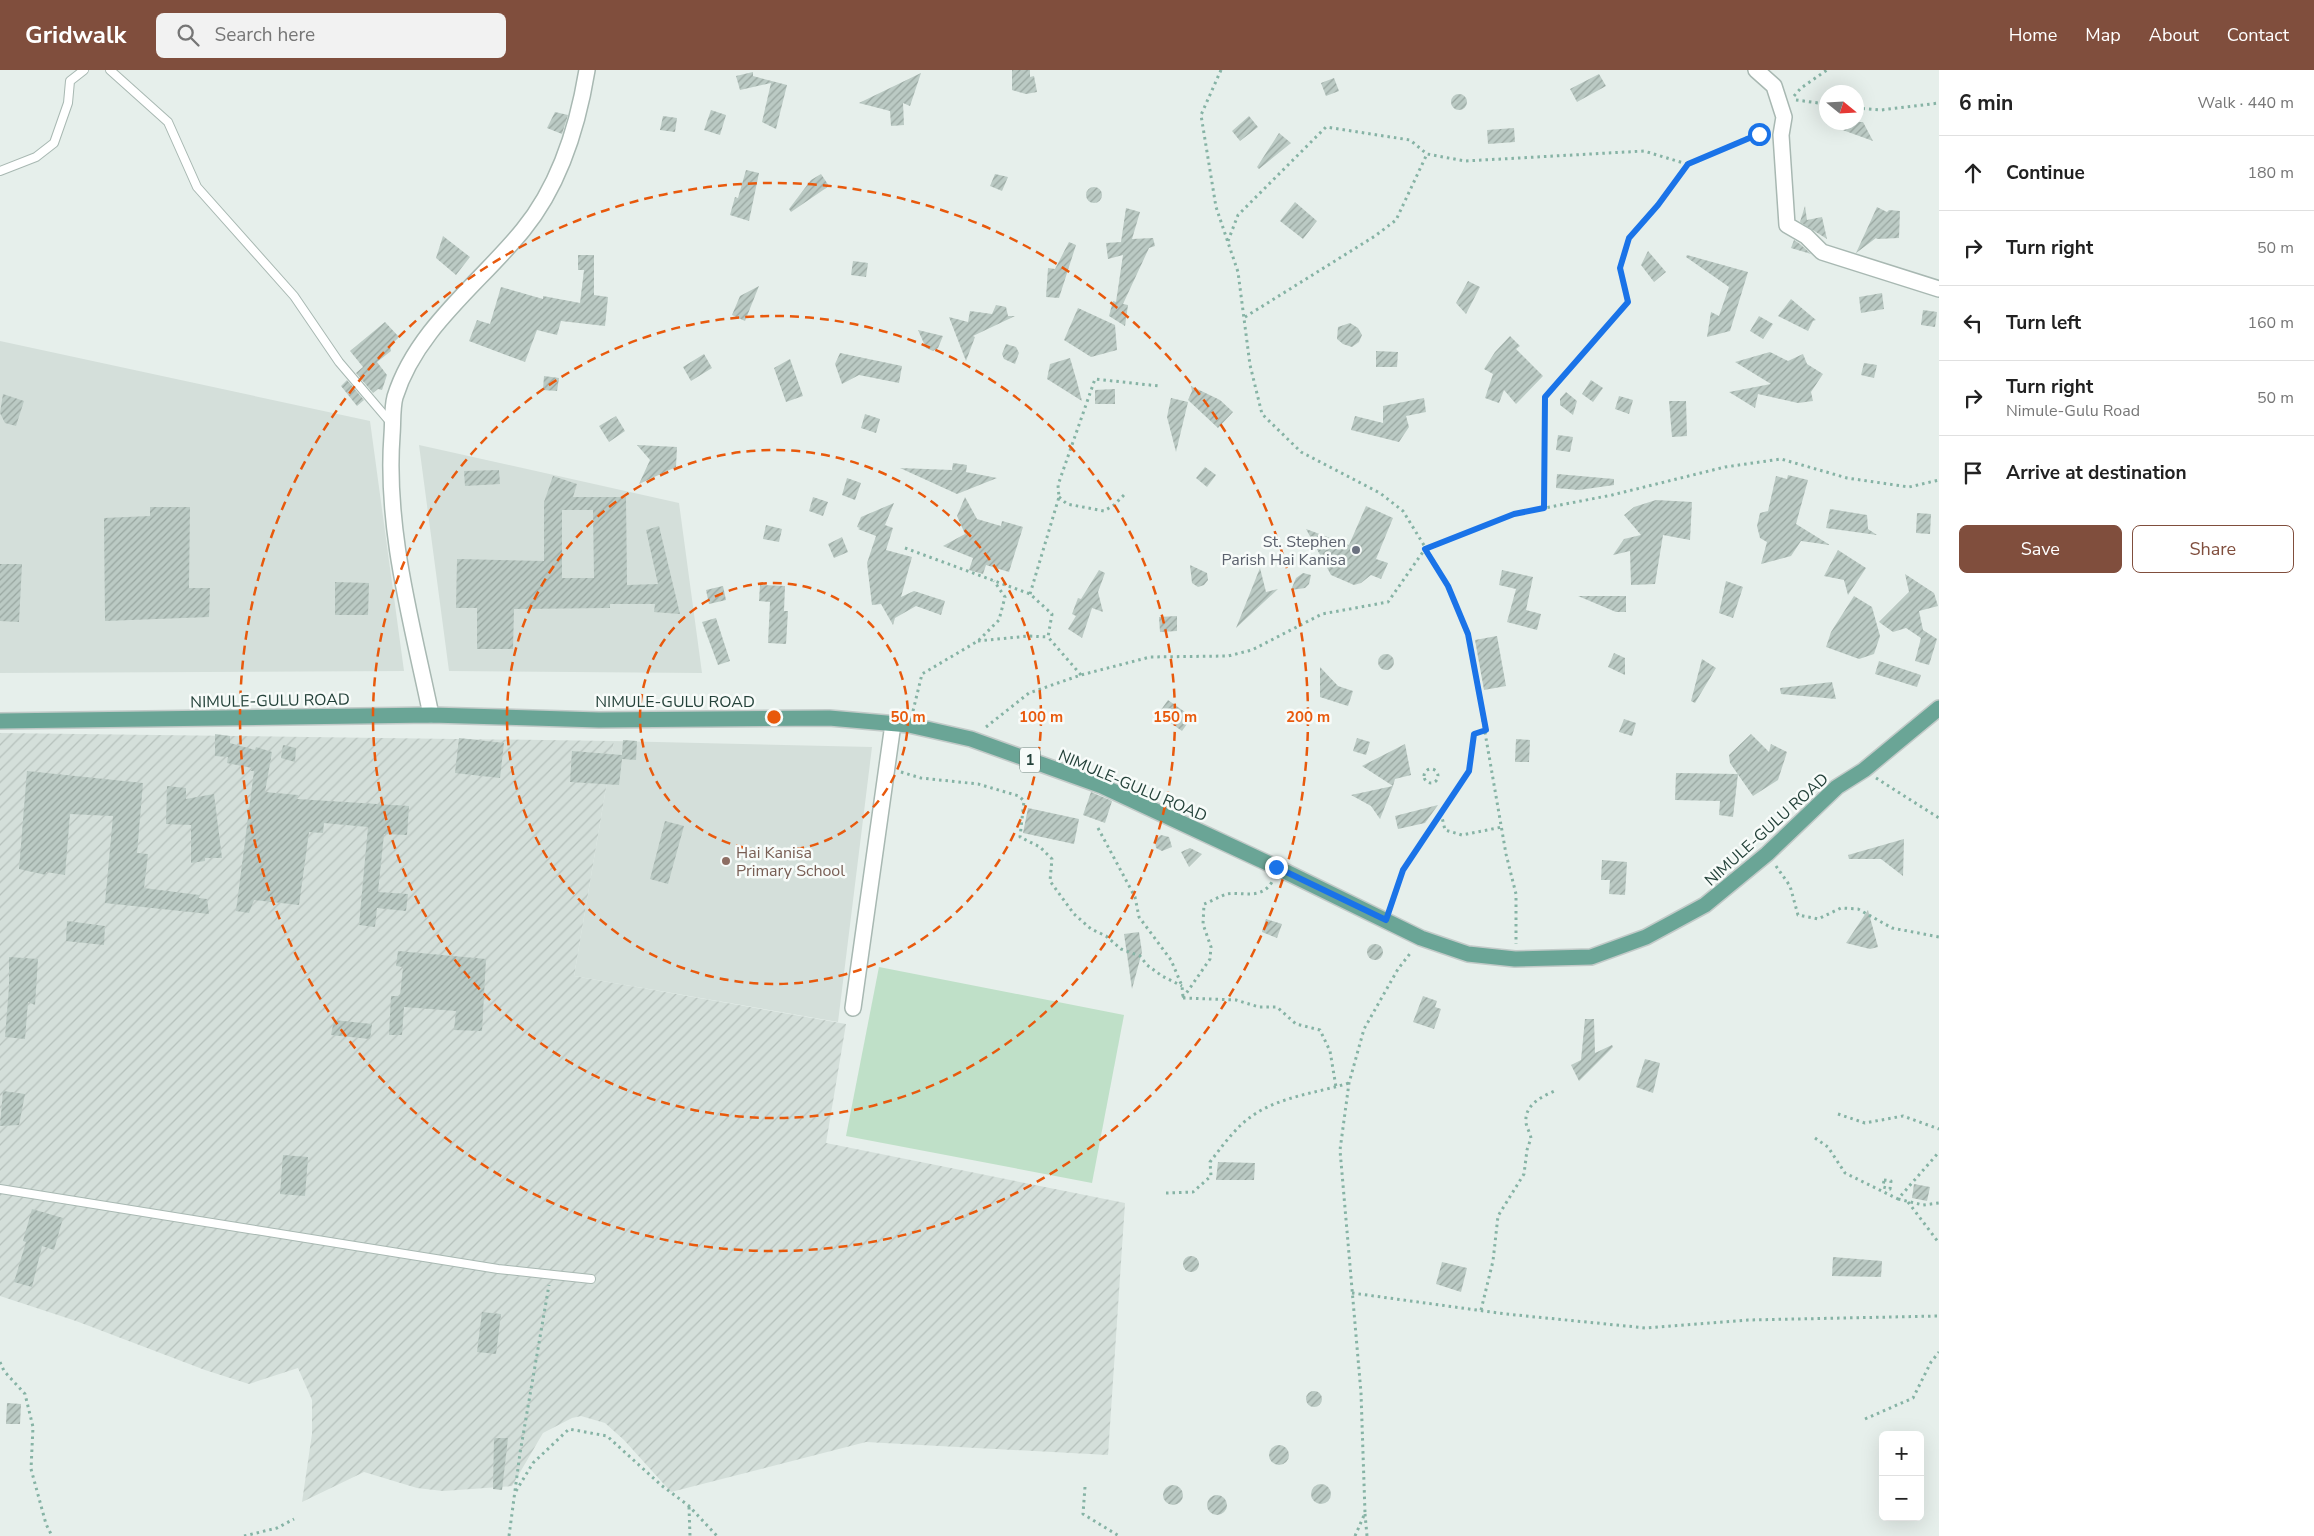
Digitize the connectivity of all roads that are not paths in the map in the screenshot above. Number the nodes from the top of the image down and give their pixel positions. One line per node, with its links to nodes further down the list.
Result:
1 (84, 70): 5 (lane)
2 (110, 70): 7 (lane)
3 (588, 70): 7 (street)
4 (1756, 70): 6 (street)
5 (0, 172)
6 (1939, 289)
7 (393, 426): 9 (street)
8 (1939, 708): 11 (main road, NIMULE-GULU ROAD / 1)
9 (431, 715): 10 (main road, NIMULE-GULU ROAD / 1); 11 (main road, NIMULE-GULU ROAD / 1)
10 (0, 721)
11 (893, 724): 12 (street)
12 (853, 1008)
13 (0, 1189): 14 (lane)
14 (591, 1279)

